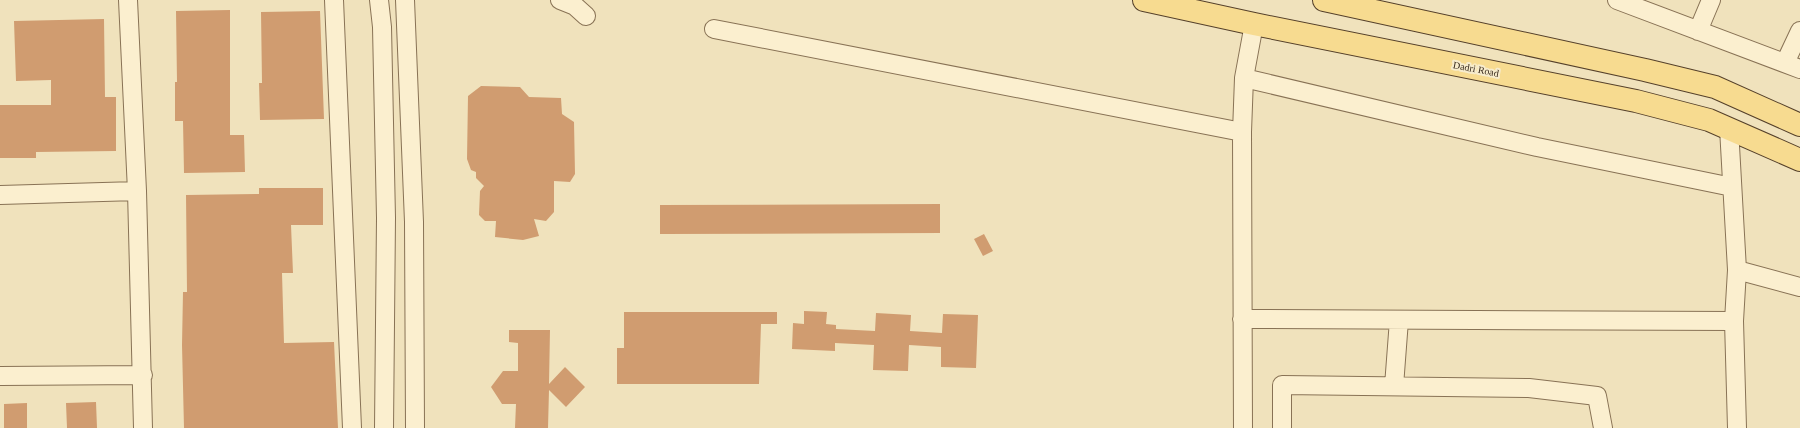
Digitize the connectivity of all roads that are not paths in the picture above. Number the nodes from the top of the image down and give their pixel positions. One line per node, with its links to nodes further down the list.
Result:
1 (128, 0): 24 (street)
2 (334, 0): 35 (street)
3 (379, 0): 16 (street)
4 (405, 0): 15 (street)
5 (560, 0): 10 (street)
6 (1144, 0): 11 (main road, Dadri Road)
7 (1324, 0): 19 (main road)
8 (1618, 0): 13 (street)
9 (1711, 0): 13 (street)
10 (586, 16)
11 (1254, 24): 18 (street); 20 (main road, Dadri Road)
12 (714, 29): 21 (street)
13 (1698, 31): 17 (street)
14 (1800, 31): 17 (street)
15 (407, 62): 16 (street); 37 (street)
16 (382, 63): 36 (street)
17 (1792, 66)
18 (1244, 78): 21 (street); 23 (street)
19 (1800, 125)
20 (1729, 128): 22 (main road, Dadri Road); 23 (street)
21 (1242, 132): 28 (street)
22 (1800, 160)
23 (1732, 187): 26 (street)
24 (137, 191): 25 (street); 31 (street)
25 (0, 195)
26 (1737, 270): 27 (street); 30 (street)
27 (1800, 287)
28 (1242, 320): 29 (street); 38 (street)
29 (1399, 320): 30 (street); 33 (street)
30 (1734, 321): 41 (street)
31 (143, 375): 32 (street); 34 (street)
32 (0, 376)
33 (1394, 386): 39 (street); 40 (street)
34 (143, 428)
35 (352, 428)
36 (384, 428)
37 (414, 428)
38 (1243, 428)
39 (1282, 428)
40 (1603, 428)
41 (1737, 428)

